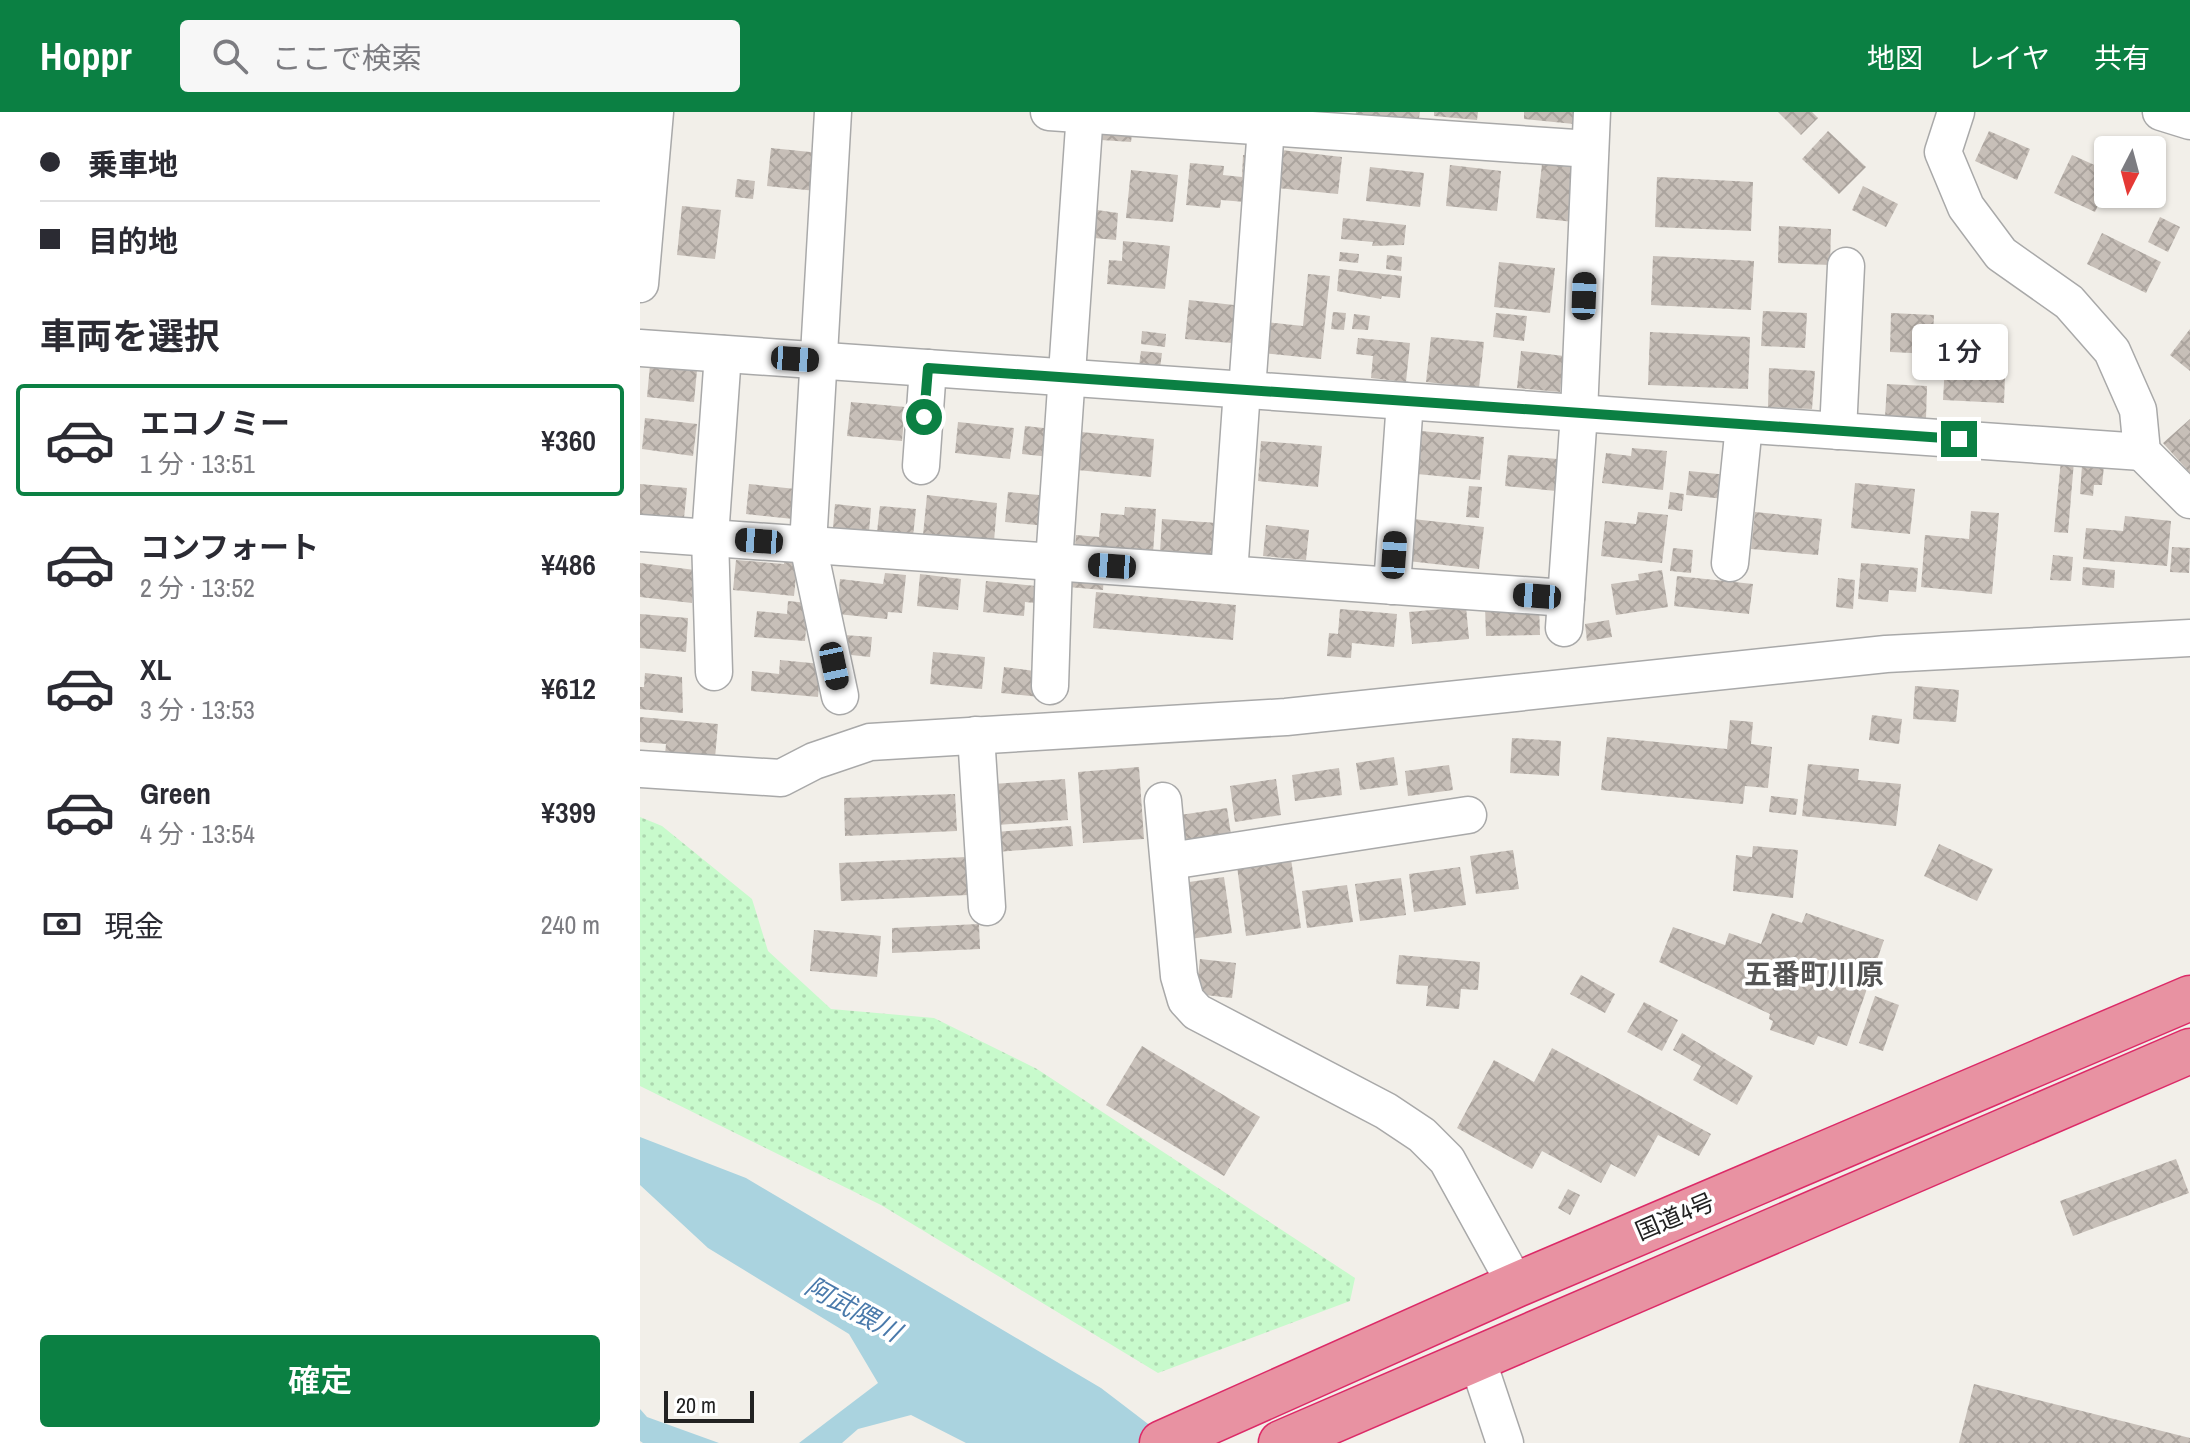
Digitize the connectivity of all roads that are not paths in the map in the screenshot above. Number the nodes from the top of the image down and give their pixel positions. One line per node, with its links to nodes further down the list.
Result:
1 (655, 112): 14 (street)
2 (833, 112): 17 (street)
3 (1049, 112): 7 (street)
4 (1592, 112): 12 (street)
5 (1956, 112): 25 (street)
6 (2161, 112): 8 (street)
7 (1085, 113): 10 (street); 19 (street)
8 (2190, 121)
9 (1348, 122): 10 (street); 11 (street)
10 (1266, 127): 20 (street)
11 (1505, 128): 12 (street)
12 (1590, 149): 22 (street)
13 (1846, 266): 24 (street)
14 (640, 284)
15 (640, 348): 16 (street)
16 (723, 354): 17 (street); 29 (street)
17 (819, 360): 18 (street); 30 (street)
18 (928, 368): 19 (street); 26 (street)
19 (1068, 377): 20 (street); 31 (street)
20 (1244, 390): 21 (street); 33 (street)
21 (1405, 401): 22 (street); 34 (street)
22 (1579, 413): 23 (street); 34 (street)
23 (1744, 425): 24 (street); 32 (street)
24 (1838, 431): 25 (street)
25 (2142, 452): 27 (street)
26 (921, 466)
27 (2190, 500)
28 (640, 533): 29 (street)
29 (710, 537): 30 (street); 36 (street)
30 (808, 545): 31 (street); 38 (street)
31 (1054, 562): 33 (street); 37 (street)
32 (1730, 563)
33 (1229, 574): 34 (street)
34 (1392, 586)
35 (2190, 638): 39 (street)
36 (714, 672)
37 (1050, 686)
38 (840, 696)
39 (976, 735): 40 (street); 44 (street)
40 (640, 769)
41 (1163, 801): 43 (street)
42 (1468, 815): 43 (street)
43 (1170, 861): 47 (street)
44 (987, 907)
45 (2190, 998): 47 (highway, 国道4号)
46 (2190, 1051): 48 (highway)
47 (1516, 1285): 49 (highway, 国道4号)
48 (1477, 1359): 50 (highway); 51 (street)
49 (1162, 1443)
50 (1281, 1443)
51 (1505, 1443)

